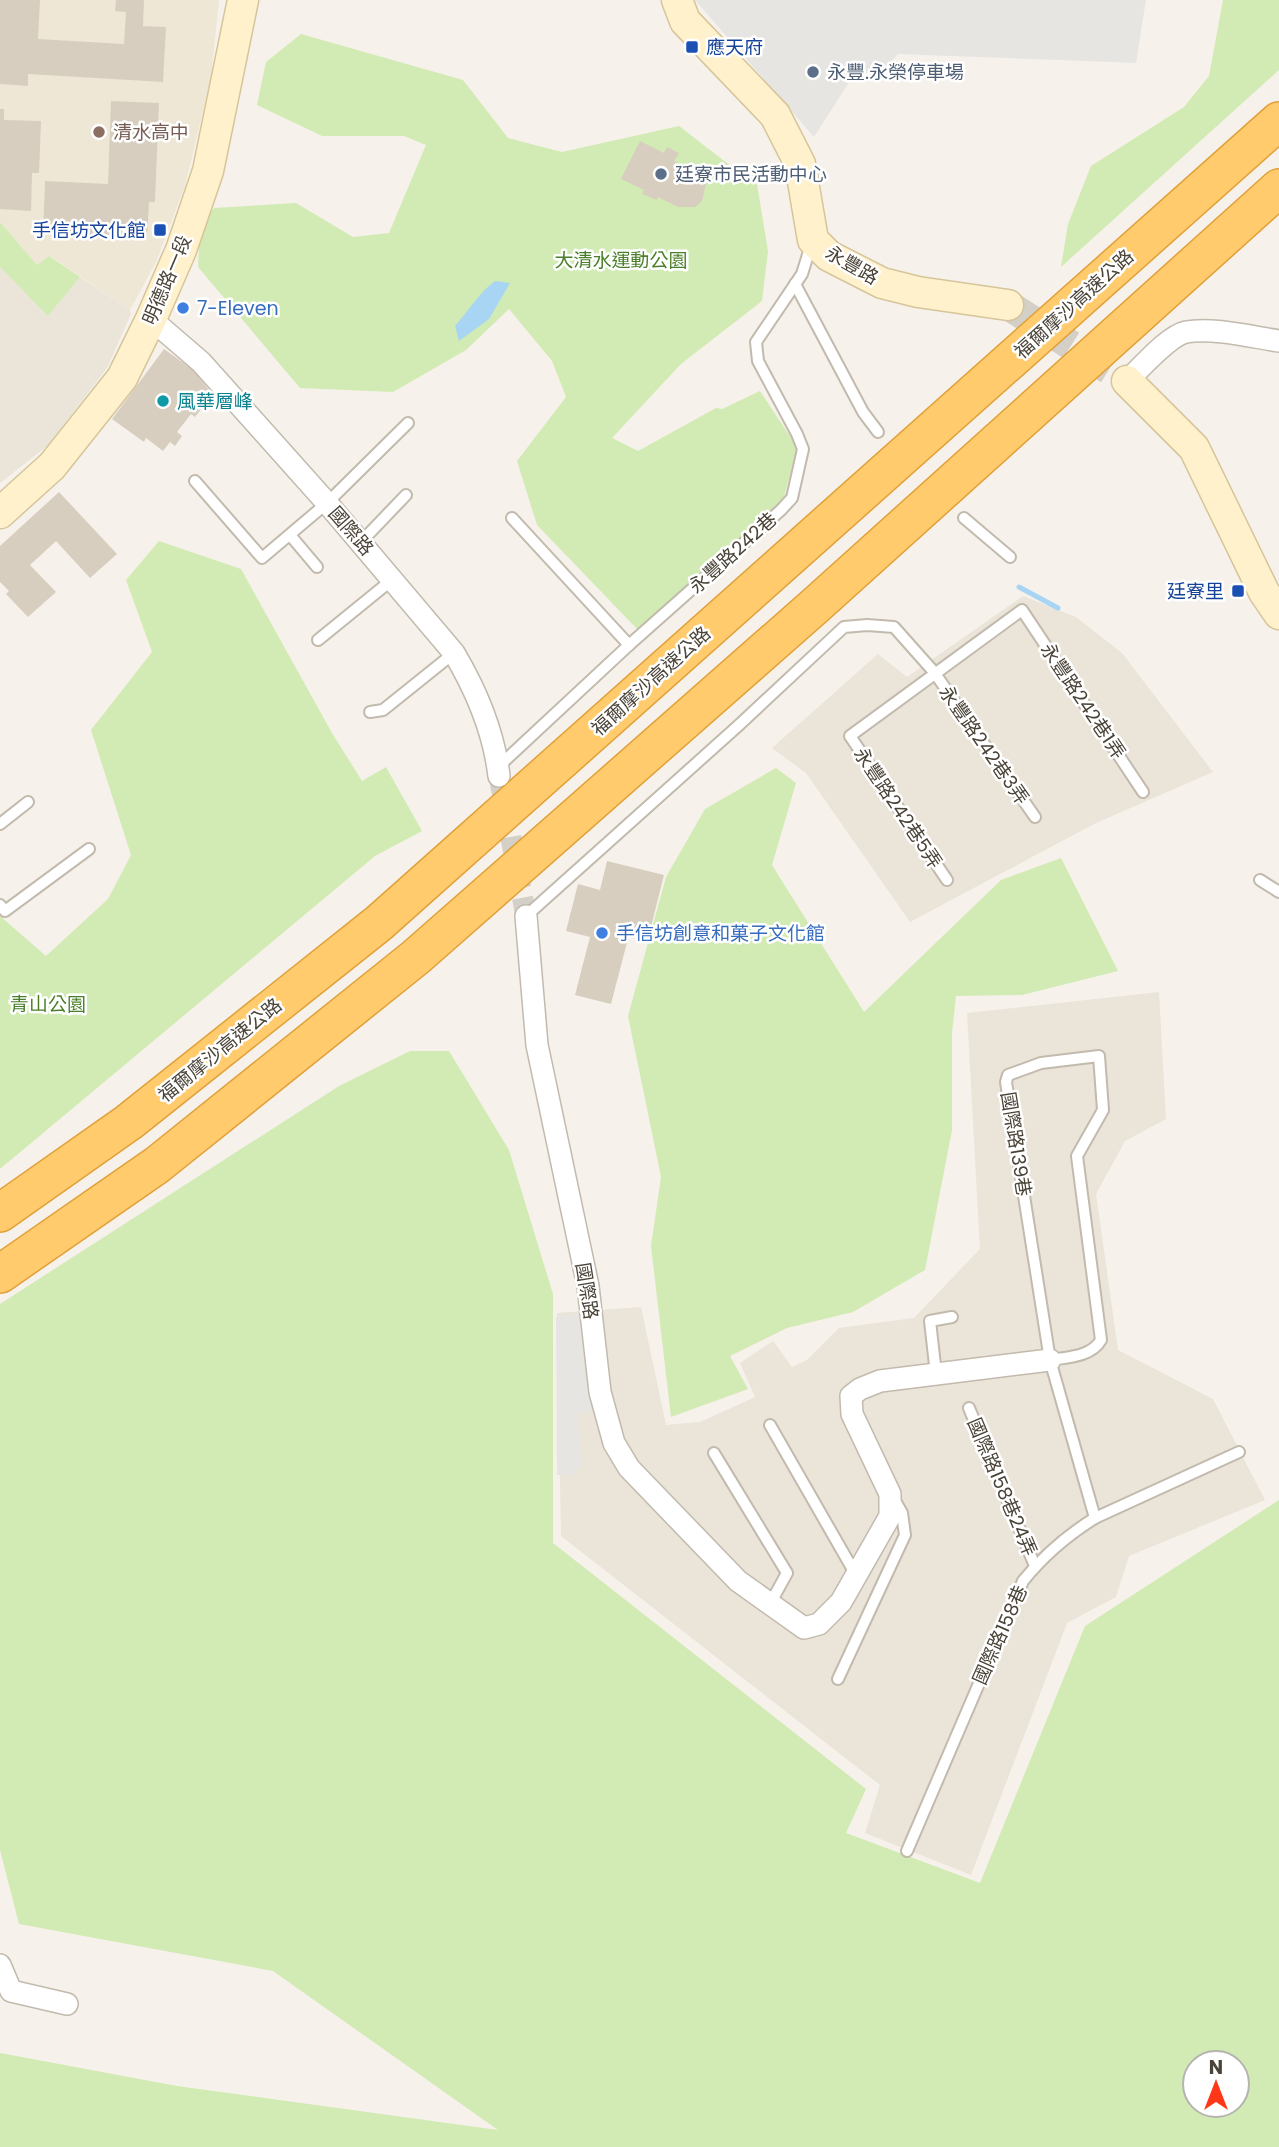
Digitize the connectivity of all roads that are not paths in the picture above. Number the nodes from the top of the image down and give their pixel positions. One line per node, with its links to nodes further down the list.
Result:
1 (243, 0): 8 (street, 明德路一段)
2 (677, 0): 5 (street, 永豐路)
3 (1279, 121): 41 (highway, 福爾摩沙高速公路)
4 (1279, 188): 42 (highway)
5 (813, 240): 6 (lane, 永豐路242巷); 7 (street, 永豐路)
6 (795, 284): 12 (lane); 26 (lane, 永豐路242巷)
7 (1007, 305)
8 (151, 319): 15 (street, 國際路); 16 (street, 明德路一段)
9 (1279, 341): 10 (street)
10 (1126, 381): 24 (street)
11 (408, 423): 15 (lane)
12 (878, 432)
13 (195, 481): 19 (lane)
14 (406, 495): 20 (lane)
15 (327, 503): 19 (lane); 20 (street, 國際路)
16 (0, 513)
17 (512, 518): 26 (lane)
18 (964, 518): 21 (lane)
19 (290, 535): 22 (lane)
20 (360, 542): 23 (street, 國際路)
21 (1010, 557)
22 (317, 567)
23 (393, 579): 25 (lane); 27 (street, 國際路)
24 (1279, 614)
25 (318, 640)
26 (629, 645): 30 (lane, 永豐路242巷)
27 (454, 653): 29 (lane); 30 (street, 國際路)
28 (934, 673): 31 (lane, 永豐路242巷1弄); 33 (lane, 永豐路242巷3弄); 36 (lane, 永豐路242巷5弄); 40 (lane)
29 (370, 712)
30 (498, 772)
31 (1143, 792)
32 (28, 803): 34 (lane)
33 (1035, 817)
34 (0, 824)
35 (89, 849): 39 (lane)
36 (947, 880)
37 (1260, 880): 38 (lane)
38 (1279, 892)
39 (2, 908)
40 (526, 916): 54 (street, 國際路)
41 (0, 1213)
42 (0, 1274)
43 (952, 1317): 45 (lane)
44 (1050, 1360): 44 (lane, 國際路139巷); 45 (street); 51 (lane)
45 (936, 1374): 50 (street)
46 (969, 1408): 52 (lane, 國際路158巷24弄)
47 (770, 1425): 53 (lane)
48 (1239, 1452): 51 (lane, 國際路158巷)
49 (715, 1453): 54 (lane)
50 (890, 1494): 53 (street, 國際路); 55 (lane)
51 (1095, 1518): 52 (lane, 國際路158巷)
52 (1035, 1566): 56 (lane, 國際路158巷)
53 (856, 1575): 54 (street, 國際路)
54 (770, 1604)
55 (838, 1679)
56 (907, 1851)
57 (0, 1965): 58 (street)
58 (67, 2004)

